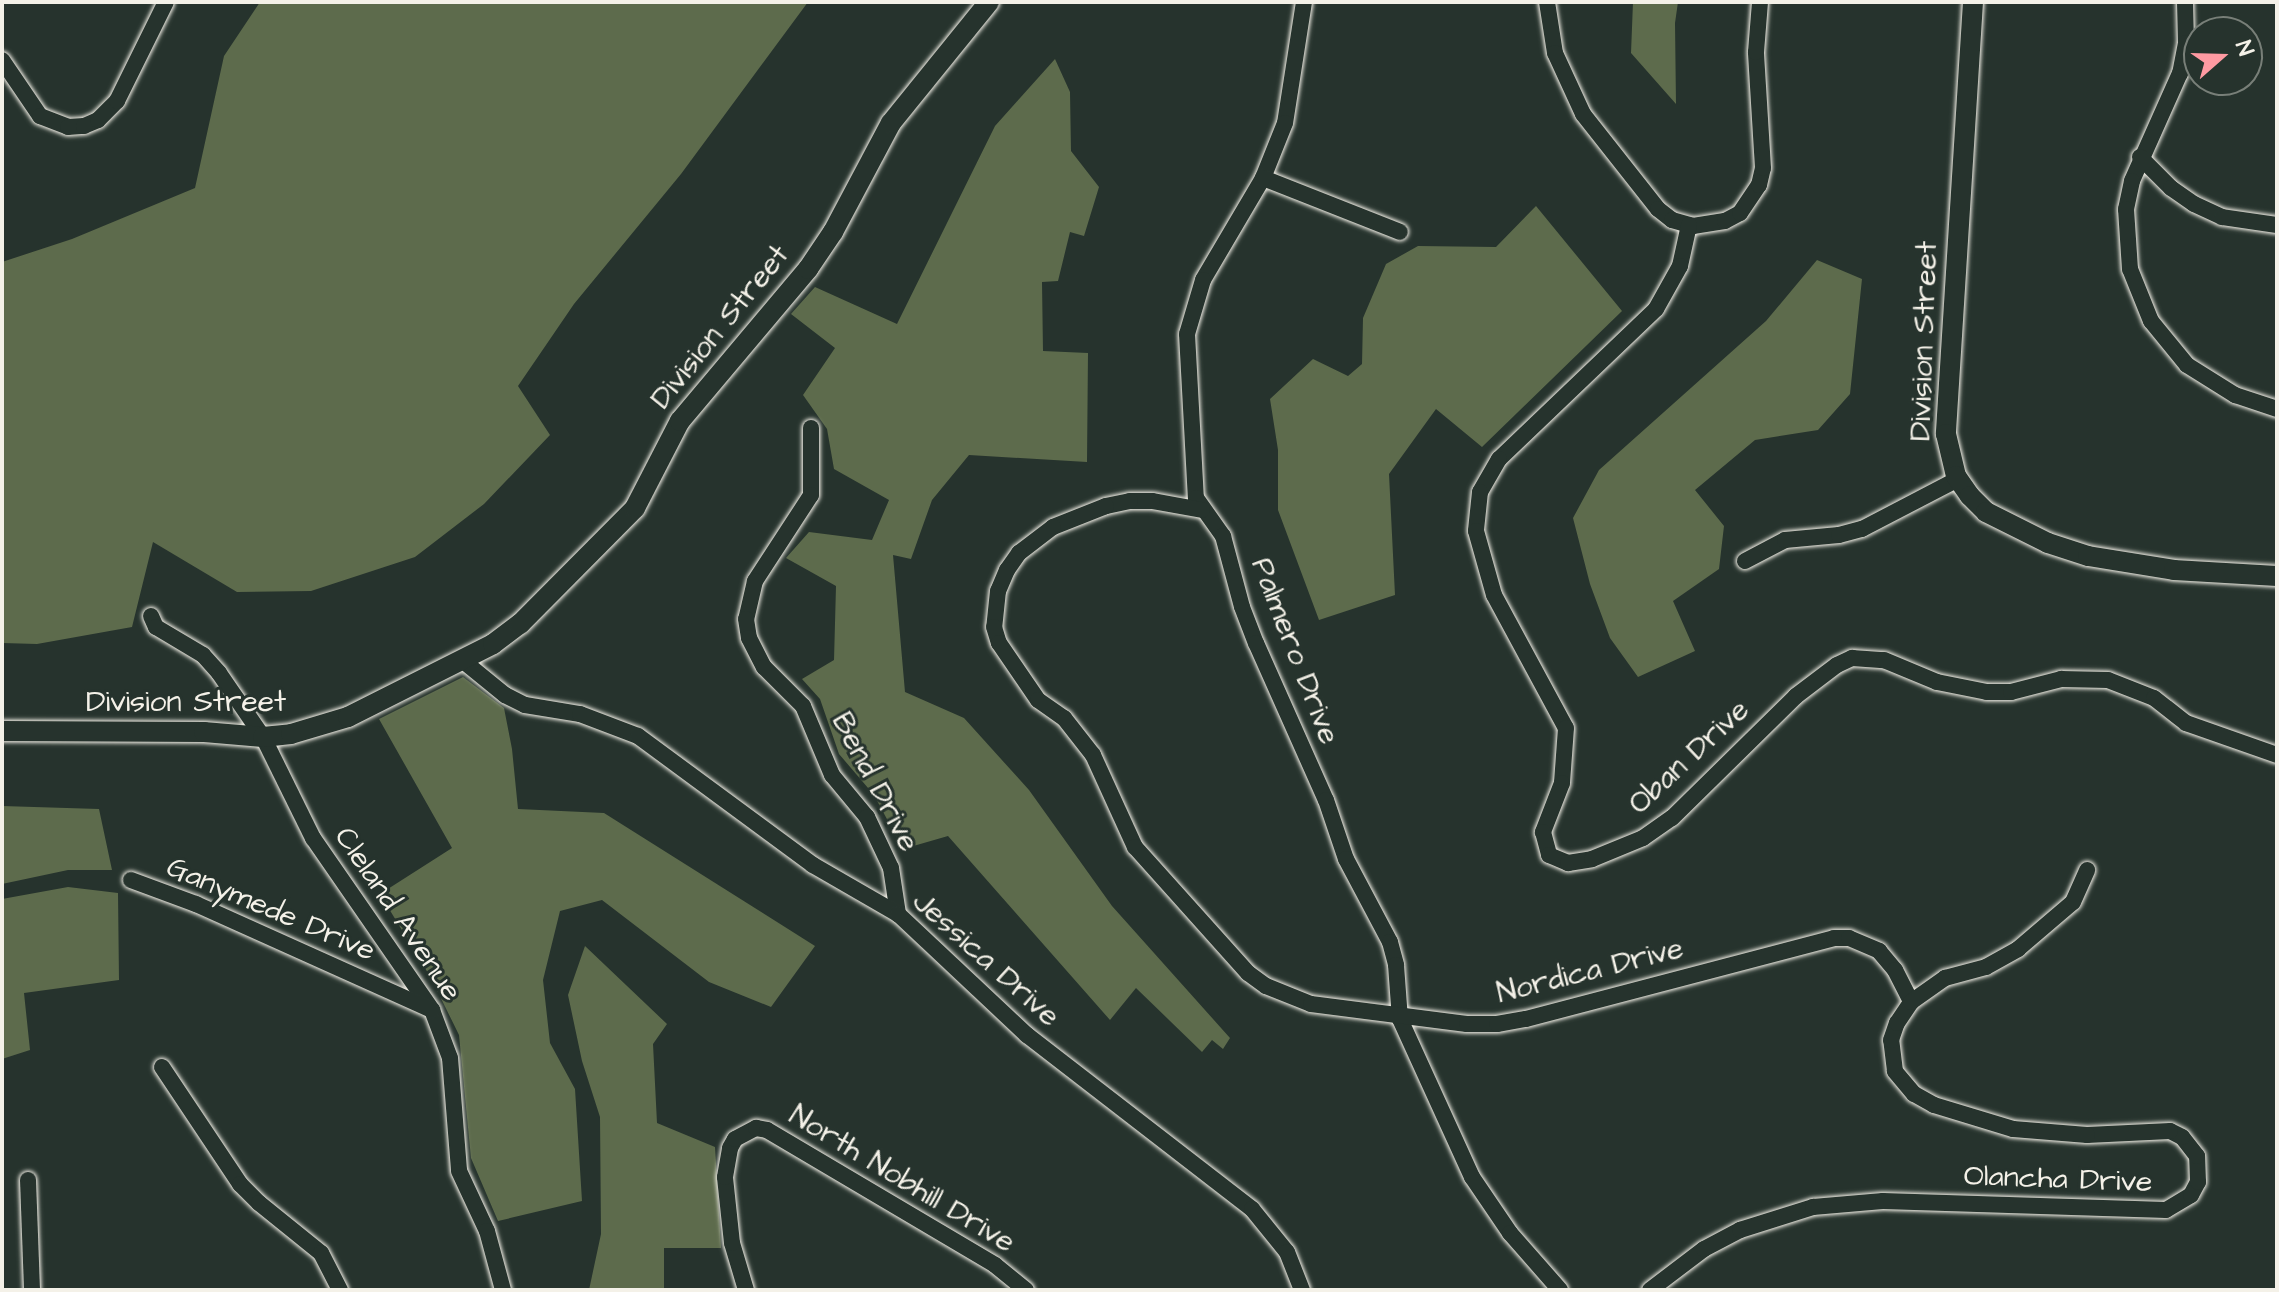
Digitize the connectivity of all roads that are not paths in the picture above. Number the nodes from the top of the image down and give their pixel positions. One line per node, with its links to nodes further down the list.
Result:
1 (166, 2): 8 (street)
2 (989, 2): 21 (street, Division Street)
3 (1304, 2): 10 (street, Palmero Drive)
4 (1547, 2): 11 (street)
5 (1760, 2): 11 (street)
6 (1973, 2): 16 (street, Division Street)
7 (2185, 2): 9 (street)
8 (2, 60)
9 (2140, 157): 12 (street); 14 (street)
10 (1263, 178): 13 (street); 17 (street, Palmero Drive)
11 (1689, 225): 24 (street, Oban Drive)
12 (2277, 225)
13 (1400, 232)
14 (2277, 409)
15 (811, 428): 27 (street, Bend Drive)
16 (1958, 479): 18 (street); 19 (street, Division Street)
17 (1202, 510): 30 (street, Palmero Drive); 30 (street, Nordica Drive)
18 (1745, 561)
19 (2277, 576)
20 (151, 616): 23 (street, Cleland Avenue)
21 (462, 660): 23 (street, Division Street); 27 (street, Jessica Drive)
22 (2, 731): 23 (street, Division Street)
23 (263, 737): 29 (street, Cleland Avenue)
24 (2277, 755)
25 (2087, 870): 28 (street, Olancha Drive)
26 (131, 880): 29 (street, Ganymede Drive)
27 (898, 914): 38 (street, Jessica Drive)
28 (1911, 1002): 30 (street, Nordica Drive); 40 (street, Olancha Drive)
29 (432, 1010): 35 (street, Cleland Avenue)
30 (1400, 1016): 39 (street, Palmero Drive)
31 (162, 1067): 34 (street)
32 (28, 1180): 33 (street)
33 (32, 1290)
34 (340, 1290)
35 (503, 1290)
36 (746, 1290): 37 (street, North Nobhill Drive)
37 (1026, 1290)
38 (1302, 1290)
39 (1560, 1290)
40 (1650, 1290)

